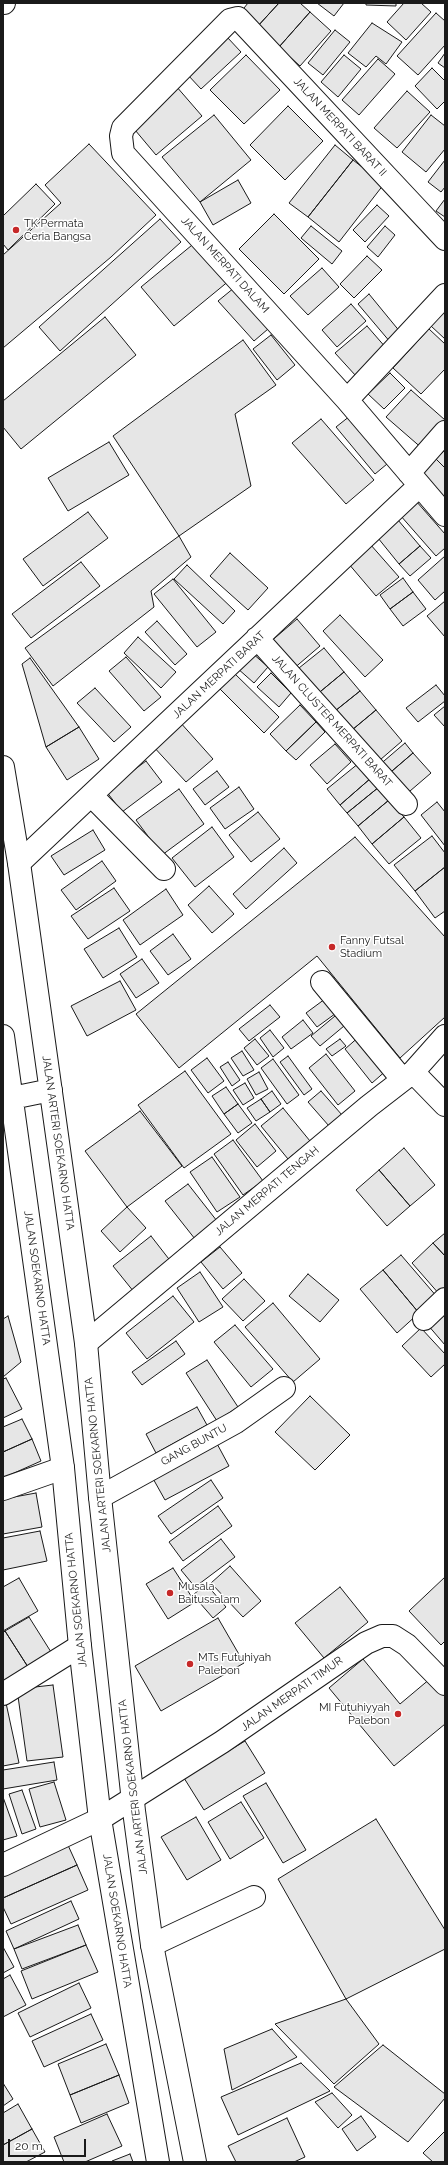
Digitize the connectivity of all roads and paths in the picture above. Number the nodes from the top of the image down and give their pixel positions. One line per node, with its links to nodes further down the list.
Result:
1 (235, 18): 2 (street, JALAN MERPATI BARAT II); 4 (street, JALAN MERPATI DALAM)
2 (445, 239)
3 (445, 295): 4 (street)
4 (347, 400): 6 (street, JALAN MERPATI DALAM)
5 (445, 432): 6 (street, JALAN MERPATI BARAT)
6 (414, 480): 7 (street, JALAN MERPATI DALAM); 8 (street, JALAN MERPATI BARAT)
7 (445, 515)
8 (257, 638): 10 (street, JALAN MERPATI BARAT); 11 (street, JALAN CLUSTER MERPATI BARAT)
9 (3, 767): 12 (street, JALAN ARTERI SOEKARNO HATTA)
10 (91, 795): 12 (street, JALAN MERPATI BARAT); 13 (street)
11 (406, 804)
12 (19, 863): 18 (street, JALAN ARTERI SOEKARNO HATTA)
13 (164, 869)
14 (322, 982): 17 (street)
15 (3, 1036): 19 (street, JALAN SOEKARNO HATTA)
16 (445, 1036): 17 (street, JALAN MERPATI TENGAH)
17 (407, 1076): 20 (street); 23 (street, JALAN MERPATI TENGAH)
18 (51, 1090): 19 (street); 23 (street, JALAN ARTERI SOEKARNO HATTA)
19 (12, 1098): 25 (street, JALAN SOEKARNO HATTA)
20 (445, 1105)
21 (445, 1299): 22 (street)
22 (424, 1319)
23 (86, 1343): 27 (street, JALAN ARTERI SOEKARNO HATTA)
24 (284, 1388): 27 (street, GANG BUNTU)
25 (63, 1468): 26 (street); 28 (street, JALAN SOEKARNO HATTA)
26 (3, 1489)
27 (100, 1497): 31 (street, JALAN ARTERI SOEKARNO HATTA)
28 (80, 1646): 30 (street); 32 (street, JALAN SOEKARNO HATTA)
29 (445, 1684): 31 (street, JALAN MERPATI TIMUR)
30 (3, 1694)
31 (133, 1796): 32 (street, JALAN MERPATI TIMUR); 35 (street, JALAN ARTERI SOEKARNO HATTA)
32 (100, 1819): 33 (street, JALAN MERPATI TIMUR); 36 (street, JALAN SOEKARNO HATTA)
33 (3, 1864)
34 (254, 1897): 35 (street)
35 (152, 1946): 37 (street, JALAN ARTERI SOEKARNO HATTA)
36 (158, 2162)
37 (195, 2162)

